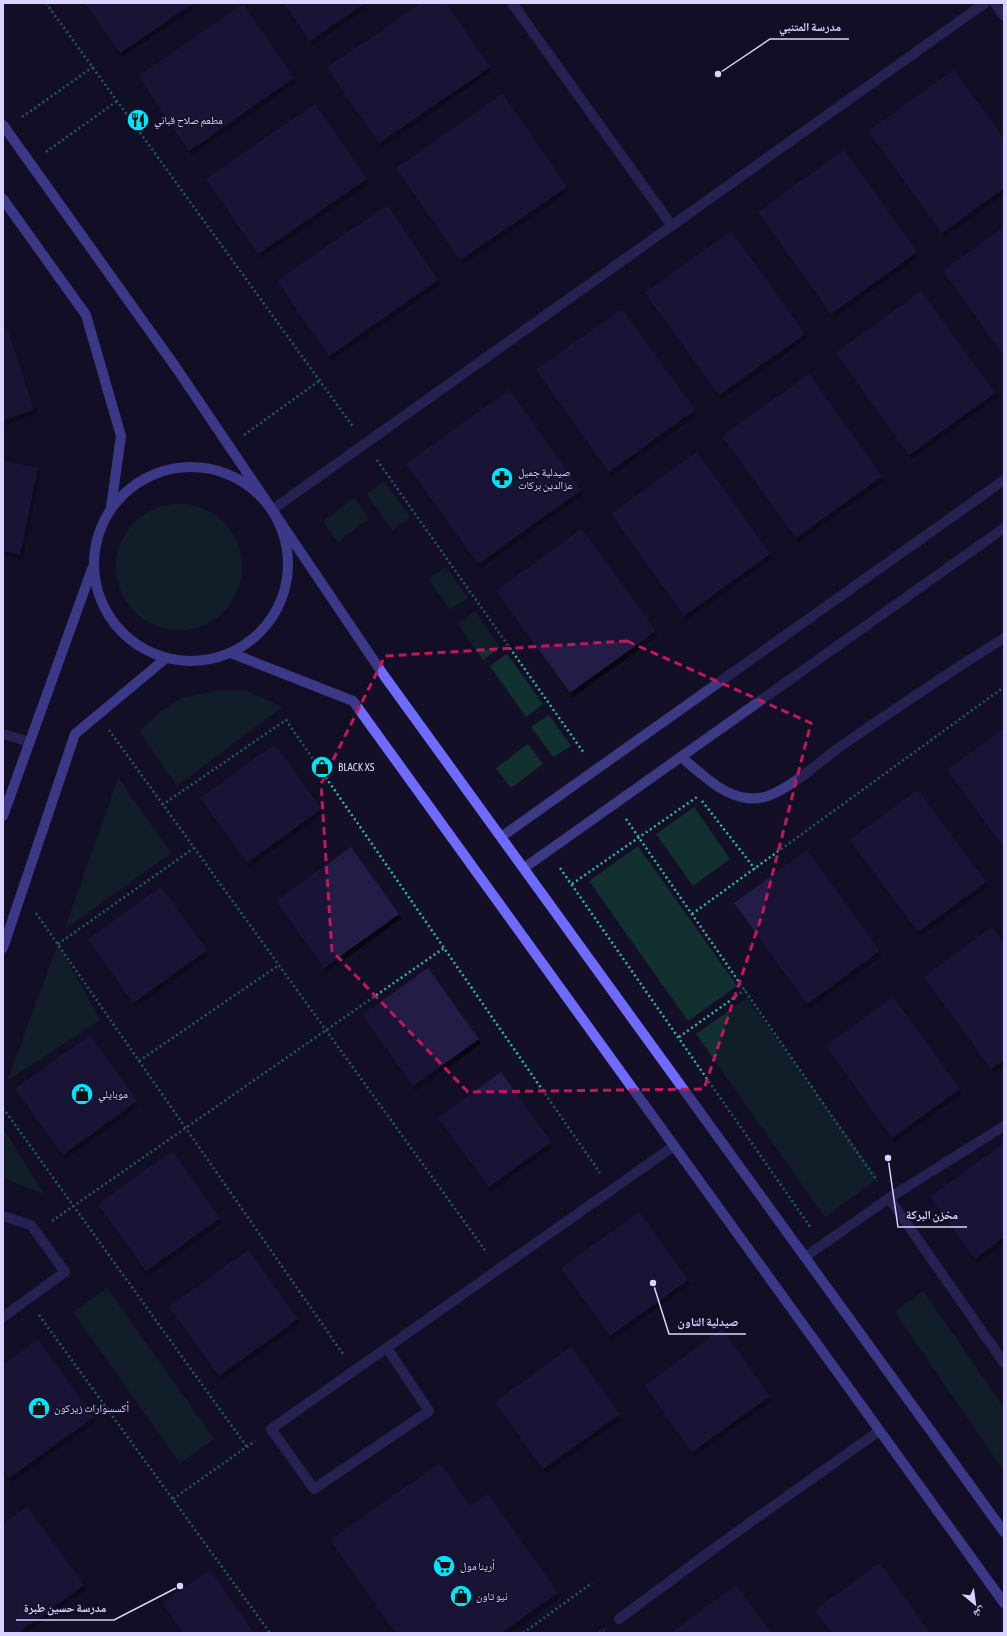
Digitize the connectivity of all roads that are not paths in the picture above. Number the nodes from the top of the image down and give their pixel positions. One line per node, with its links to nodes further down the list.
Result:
1 (512, 3): 7 (street)
2 (985, 3): 7 (street)
3 (995, 3): 4 (street)
4 (1004, 16)
5 (4, 127): 10 (street)
6 (3, 199): 9 (street)
7 (672, 226): 10 (street)
8 (1004, 480): 20 (street)
9 (111, 507): 10 (street); 12 (street)
10 (273, 510): 14 (street); 20 (street)
11 (1004, 528): 18 (street)
12 (92, 569): 15 (street); 17 (street)
13 (1004, 638): 18 (street)
14 (231, 653): 15 (street); 24 (street)
15 (165, 659): 22 (street)
16 (3, 734): 17 (street)
17 (30, 742): 19 (street)
18 (681, 757): 21 (street)
19 (3, 816)
20 (501, 837): 21 (street)
21 (524, 868): 27 (street)
22 (3, 948)
23 (1004, 1126): 25 (street)
24 (674, 1146): 29 (street); 31 (street)
25 (889, 1198): 27 (street); 30 (street)
26 (3, 1216): 28 (street)
27 (805, 1257): 32 (street)
28 (3, 1317)
29 (387, 1348): 29 (street)
30 (1004, 1363)
31 (879, 1431): 33 (street); 34 (street)
32 (1004, 1532)
33 (1004, 1603)
34 (619, 1618)

